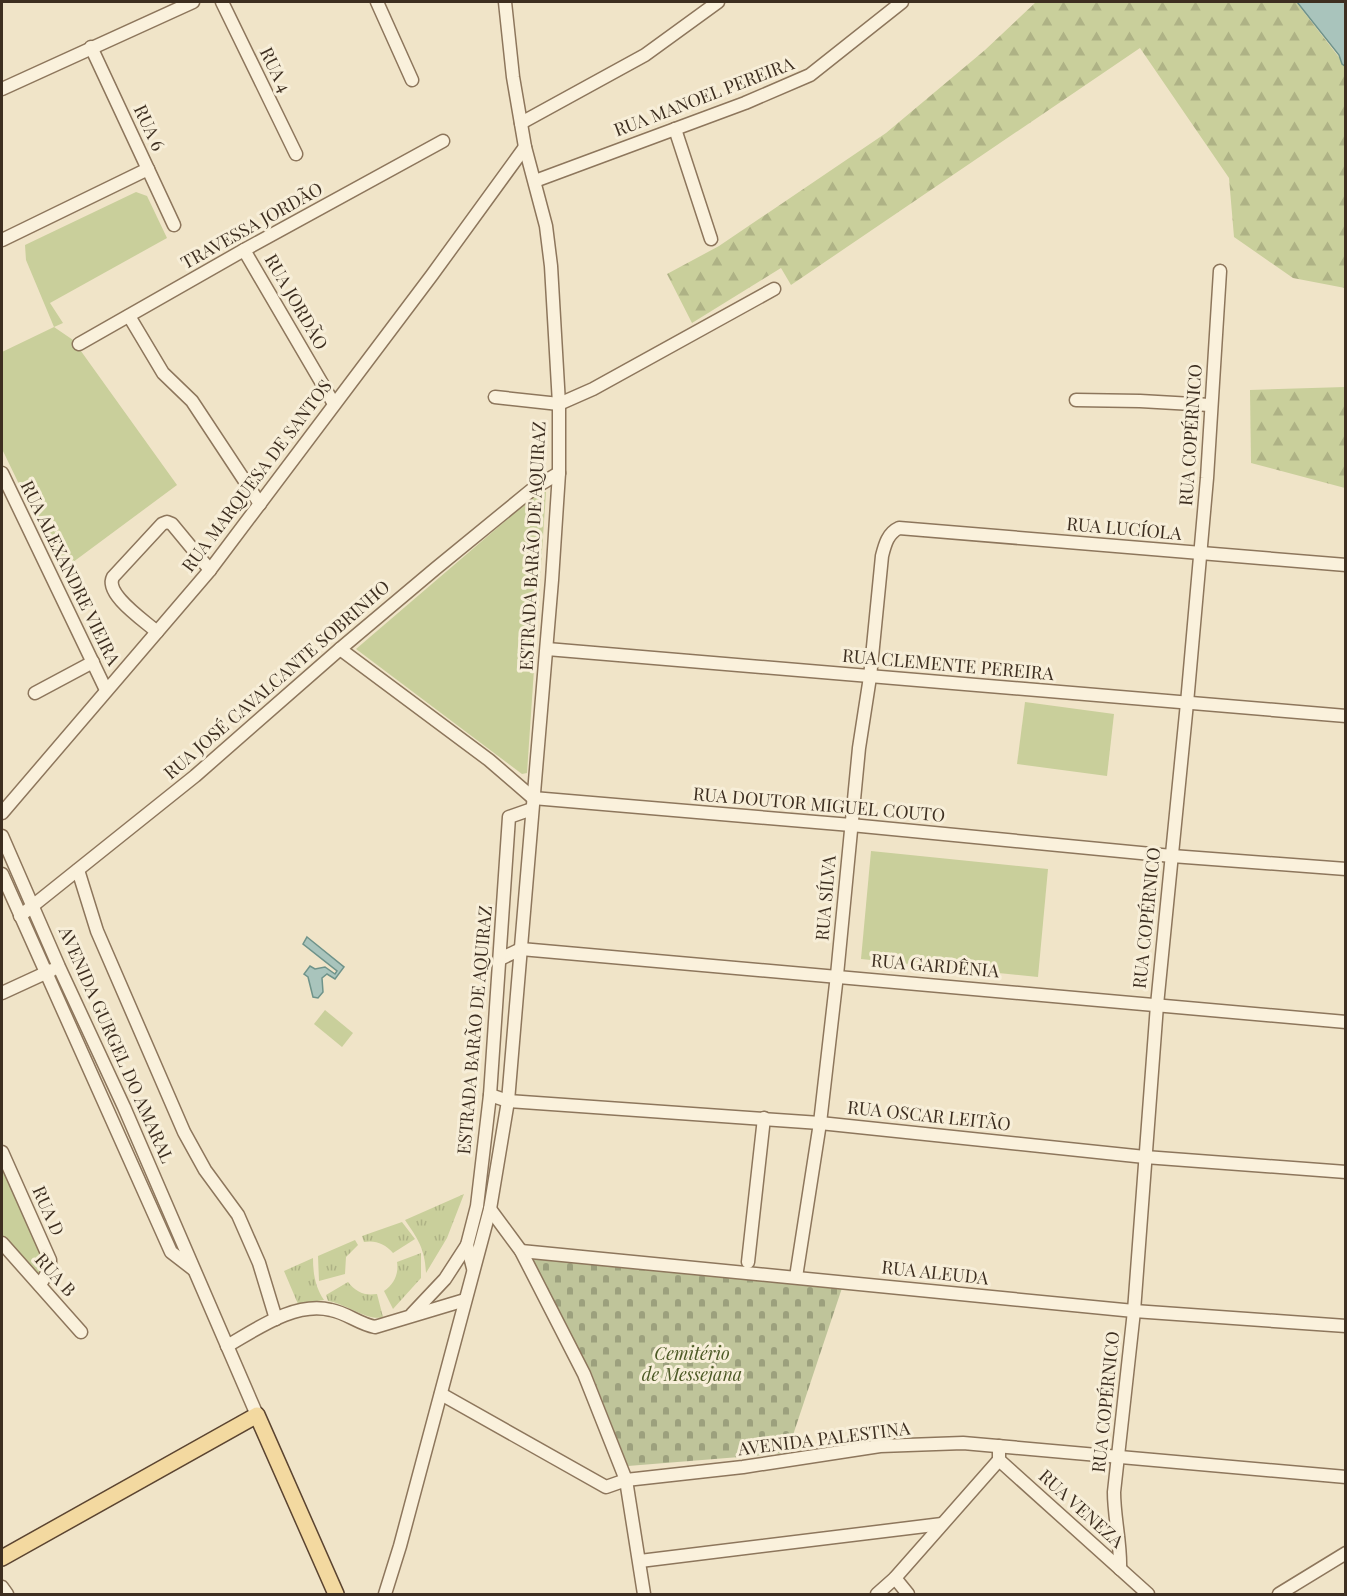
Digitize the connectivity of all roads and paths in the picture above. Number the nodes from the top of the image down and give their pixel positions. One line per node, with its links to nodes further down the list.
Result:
1 (193, 2): 7 (street)
2 (222, 2): 14 (street, RUA 4)
3 (377, 2): 8 (street)
4 (504, 2): 10 (street, ESTRADA BARÃO DE AQUIRAZ)
5 (718, 2): 10 (street)
6 (902, 2): 11 (street, RUA MANOEL PEREIRA)
7 (91, 47): 9 (street); 15 (street, RUA 6)
8 (412, 80)
9 (2, 88)
10 (521, 123): 13 (street, ESTRADA BARÃO DE AQUIRAZ)
11 (675, 129): 16 (street, RUA MANOEL PEREIRA); 18 (street)
12 (443, 141): 20 (street, TRAVESSA JORDÃO)
13 (525, 147): 16 (street, ESTRADA BARÃO DE AQUIRAZ); 27 (street, RUA MARQUESA DE SANTOS)
14 (296, 154)
15 (148, 169): 17 (street, RUA 6); 19 (street)
16 (535, 181): 28 (street, ESTRADA BARÃO DE AQUIRAZ)
17 (174, 225)
18 (711, 239)
19 (2, 240)
20 (244, 250): 23 (street, TRAVESSA JORDÃO); 27 (street, RUA JORDÃO)
21 (1220, 271): 29 (street, RUA COPÉRNICO)
22 (774, 288): 28 (street)
23 (129, 316): 24 (street, TRAVESSA JORDÃO); 32 (street)
24 (79, 344)
25 (495, 398): 28 (street)
26 (1076, 400): 29 (street)
27 (334, 404): 32 (street, RUA MARQUESA DE SANTOS)
28 (559, 404): 31 (street, ESTRADA BARÃO DE AQUIRAZ)
29 (1210, 405): 34 (street, RUA COPÉRNICO)
30 (2, 473): 40 (street, RUA ALEXANDRE VIEIRA)
31 (559, 473): 38 (street, RUA JOSÉ CAVALCANTE SOBRINHO); 39 (street, ESTRADA BARÃO DE AQUIRAZ)
32 (260, 504): 36 (street, RUA MARQUESA DE SANTOS)
33 (899, 528): 34 (street, RUA LUCÍOLA); 41 (street, RUA SÍLVA)
34 (1200, 554): 35 (street, RUA LUCÍOLA); 44 (street, RUA COPÉRNICO)
35 (1346, 566)
36 (210, 570): 37 (street, RUA MARQUESA DE SANTOS); 37 (street)
37 (157, 632): 42 (street, RUA MARQUESA DE SANTOS)
38 (340, 649): 46 (street); 52 (street, RUA JOSÉ CAVALCANTE SOBRINHO)
39 (547, 649): 41 (street, RUA CLEMENTE PEREIRA); 46 (street, ESTRADA BARÃO DE AQUIRAZ)
40 (93, 662): 42 (street, RUA ALEXANDRE VIEIRA); 43 (street)
41 (870, 677): 44 (street, RUA CLEMENTE PEREIRA); 48 (street, RUA SÍLVA)
42 (106, 690): 47 (street, RUA MARQUESA DE SANTOS)
43 (35, 693)
44 (1187, 703): 45 (street, RUA CLEMENTE PEREIRA); 50 (street, RUA COPÉRNICO)
45 (1346, 716)
46 (533, 804): 48 (street, RUA DOUTOR MIGUEL COUTO); 56 (street, ESTRADA BARÃO DE AQUIRAZ); 57 (street, ESTRADA BARÃO DE AQUIRAZ)
47 (2, 813)
48 (851, 825): 50 (street, RUA DOUTOR MIGUEL COUTO); 60 (street, RUA SÍLVA)
49 (2, 836): 54 (street, AVENIDA GURGEL DO AMARAL)
50 (1172, 856): 51 (street, RUA DOUTOR MIGUEL COUTO); 62 (street, RUA COPÉRNICO)
51 (1346, 869)
52 (78, 870): 54 (street, RUA JOSÉ CAVALCANTE SOBRINHO); 87 (street)
53 (2, 874): 55 (street, AVENIDA GURGEL DO AMARAL)
54 (32, 907): 55 (street, RUA JOSÉ CAVALCANTE SOBRINHO); 58 (street, AVENIDA GURGEL DO AMARAL)
55 (20, 916): 59 (street, AVENIDA GURGEL DO AMARAL)
56 (520, 949): 57 (street); 60 (street, RUA GARDÊNIA); 63 (street, ESTRADA BARÃO DE AQUIRAZ)
57 (500, 959): 64 (street, ESTRADA BARÃO DE AQUIRAZ)
58 (59, 967): 59 (street); 81 (street, AVENIDA GURGEL DO AMARAL)
59 (45, 973): 61 (street); 81 (street, AVENIDA GURGEL DO AMARAL)
60 (837, 975): 62 (street, RUA GARDÊNIA); 69 (street, RUA SÍLVA)
61 (2, 993)
62 (1157, 1005): 65 (street, RUA GARDÊNIA); 71 (street, RUA COPÉRNICO)
63 (516, 1008): 64 (street); 67 (street, ESTRADA BARÃO DE AQUIRAZ)
64 (495, 1022): 66 (street, ESTRADA BARÃO DE AQUIRAZ)
65 (1346, 1022)
66 (490, 1095): 67 (street, RUA OSCAR LEITÃO); 72 (street, ESTRADA BARÃO DE AQUIRAZ)
67 (508, 1101): 68 (street, RUA OSCAR LEITÃO); 74 (street, ESTRADA BARÃO DE AQUIRAZ)
68 (764, 1118): 69 (street, RUA OSCAR LEITÃO); 79 (street)
69 (820, 1123): 71 (street, RUA OSCAR LEITÃO); 82 (street, RUA SÍLVA)
70 (2, 1152): 83 (street, RUA D)
71 (1145, 1157): 73 (street, RUA OSCAR LEITÃO); 85 (street, RUA COPÉRNICO)
72 (481, 1172): 74 (street); 77 (street, ESTRADA BARÃO DE AQUIRAZ)
73 (1346, 1172)
74 (494, 1185): 75 (street, ESTRADA BARÃO DE AQUIRAZ)
75 (490, 1209): 78 (street); 80 (street, ESTRADA BARÃO DE AQUIRAZ)
76 (2, 1243): 83 (street, RUA B)
77 (467, 1245): 80 (street, ESTRADA BARÃO DE AQUIRAZ); 86 (street)
78 (521, 1251): 82 (street, RUA ALEUDA); 97 (street)
79 (748, 1263)
80 (473, 1268): 84 (street, ESTRADA BARÃO DE AQUIRAZ)
81 (194, 1270): 90 (street, AVENIDA GURGEL DO AMARAL)
82 (796, 1277): 85 (street, RUA ALEUDA)
83 (40, 1284): 89 (street, RUA B)
84 (465, 1300): 86 (street); 91 (street, ESTRADA BARÃO DE AQUIRAZ)
85 (1134, 1311): 88 (street, RUA ALEUDA); 94 (street, RUA COPÉRNICO)
86 (411, 1314): 87 (street)
87 (276, 1319): 90 (street)
88 (1346, 1326)
89 (81, 1332)
90 (227, 1346): 92 (street, AVENIDA GURGEL DO AMARAL)
91 (441, 1394): 97 (street, AVENIDA PALESTINA); 107 (street, ESTRADA BARÃO DE AQUIRAZ)
92 (257, 1415): 100 (main road); 106 (main road, AVENIDA GURGEL DO AMARAL)
93 (999, 1446): 94 (street, AVENIDA PALESTINA); 95 (street); 97 (street, AVENIDA PALESTINA)
94 (1119, 1456): 96 (street, AVENIDA PALESTINA); 102 (street, RUA COPÉRNICO)
95 (999, 1460): 98 (street); 102 (street, RUA VENEZA)
96 (1346, 1477)
97 (626, 1480): 101 (street)
98 (942, 1524): 101 (street); 103 (street)
99 (1346, 1553): 112 (street)
100 (2, 1558)
101 (640, 1561): 108 (street)
102 (1120, 1569): 111 (street, RUA VENEZA)
103 (895, 1578): 109 (street); 110 (street)
104 (2, 1587): 105 (street)
105 (6, 1594)
106 (336, 1594)
107 (385, 1594)
108 (644, 1594)
109 (877, 1594)
110 (908, 1594)
111 (1148, 1594)
112 (1280, 1594)

